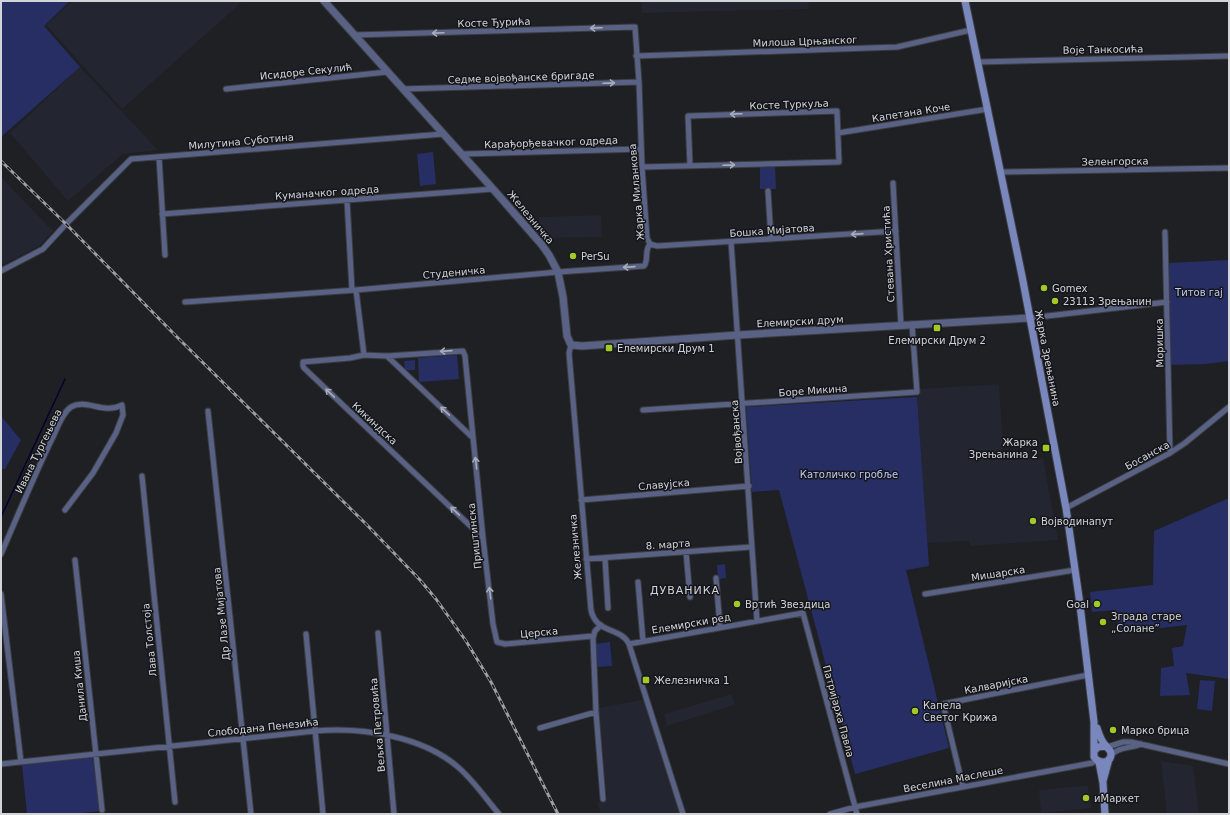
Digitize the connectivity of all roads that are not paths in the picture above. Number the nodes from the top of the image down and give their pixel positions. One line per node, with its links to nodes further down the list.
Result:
1 (324, 1): 5 (street, Железничка)
2 (966, 1): 4 (main road, Жарка Зрењанина)
3 (635, 27): 5 (street, Косте Ђурића, one-way to 5); 6 (street, Жарка Миланкова)
4 (972, 30): 6 (street, Милоша Црњанског); 8 (main road, Жарка Зрењанина)
5 (354, 35): 9 (street, Железничка)
6 (636, 56): 10 (street, Жарка Миланкова)
7 (1229, 56): 8 (street, Воје Танкосића)
8 (978, 62): 13 (main road, Жарка Зрењанина)
9 (387, 72): 11 (street, Исидоре Секулић); 12 (street, Железничка)
10 (639, 82): 12 (street, Седме војвођанске бригаде, one-way to 10); 16 (street, Жарка Миланкова)
11 (226, 88)
12 (402, 89): 15 (street, Железничка)
13 (988, 109): 14 (street, Капетана Коче); 22 (main road, Жарка Зрењанина)
14 (838, 133): 19 (street, Косте Туркуља, one-way to 14); 19 (street, Косте Туркуља, one-way to 19)
15 (443, 134): 17 (street, Железничка); 18 (street, Милутина Суботина)
16 (641, 149): 17 (street, Карађорђевачког одреда); 20 (street, Жарка Миланкова)
17 (462, 154): 24 (street, Железничка)
18 (159, 157): 27 (street); 34 (street, Милутина Суботина)
19 (690, 166): 20 (street, Косте Туркуља)
20 (642, 168): 32 (street, Жарка Миланкова)
21 (1229, 168): 22 (street, Зеленгорска)
22 (1001, 172): 39 (main road, Жарка Зрењанина)
23 (893, 183): 28 (street, Стевана Христића)
24 (493, 189): 26 (street, Куманачког одреда); 35 (street, Железничка)
25 (768, 191): 30 (street)
26 (347, 200): 27 (street, Куманачког одреда); 36 (street)
27 (162, 214): 33 (street)
28 (896, 231): 30 (street, Бошка Мијатова, one-way to 30); 41 (street, Стевана Христића)
29 (1165, 232): 38 (street, Моришка)
30 (771, 239): 31 (street, Бошка Мијатова)
31 (730, 242): 32 (street, Бошка Мијатова); 42 (street, Војвођанска)
32 (650, 244): 35 (street, Жарка Миланкова, one-way to 35)
33 (165, 255)
34 (1, 271)
35 (558, 272): 36 (street, Студеничка); 43 (street, Железничка)
36 (354, 290): 37 (street, Студеничка); 44 (street)
37 (185, 302)
38 (1167, 302): 39 (street); 51 (street, Моришка)
39 (1030, 318): 40 (street, Елемирски друм); 55 (main road, Жарка Зрењанина)
40 (912, 324): 41 (street, Елемирски друм); 46 (street, Боре Микина)
41 (901, 325): 42 (street, Елемирски друм)
42 (738, 335): 43 (street, Елемирски друм); 46 (street, Војвођанска)
43 (571, 345): 54 (street, Железничка)
44 (364, 355): 45 (street, Приштинска); 57 (street, Кикиндска, one-way to 44)
45 (387, 356): 50 (street, one-way to 45); 50 (street, Приштинска, one-way to 45)
46 (743, 403): 48 (street, Боре Микина); 53 (street, Војвођанска)
47 (1229, 407): 51 (street, Босанска)
48 (644, 410)
49 (208, 411): 87 (street, Др Лазе Мијатова)
50 (473, 438): 57 (street, Приштинска, one-way to 50)
51 (1170, 453): 55 (street, Босанска)
52 (142, 476): 89 (street, Лава Толстоја)
53 (749, 486): 54 (street, Славујска); 58 (street, Војвођанска)
54 (581, 500): 63 (street, Железничка)
55 (1066, 508): 64 (main road, Жарка Зрењанина)
56 (65, 510): 60 (street, Ивана Тургењева)
57 (484, 538): 75 (street, Приштинска, one-way to 57)
58 (751, 547): 59 (street, 8. марта); 72 (street, Војвођанска)
59 (686, 552): 61 (street, 8. марта); 69 (street)
60 (1, 554)
61 (604, 558): 63 (street, 8. марта); 70 (street)
62 (75, 560): 91 (street, Данила Киша)
63 (586, 560): 73 (street, Железничка)
64 (1075, 570): 68 (street, Мишарска); 81 (main road, Жарка Зрењанина)
65 (716, 578): 74 (street)
66 (638, 582): 79 (street)
67 (1, 594): 94 (street)
68 (924, 594)
69 (690, 597)
70 (608, 608)
71 (803, 613): 72 (street, Елемирски ред); 101 (street, Патријарха Павла)
72 (758, 621): 74 (street, Елемирски ред)
73 (601, 625): 78 (street); 80 (street)
74 (720, 627): 79 (street, Елемирски ред)
75 (495, 631): 78 (street, Церска)
76 (306, 634): 85 (street)
77 (378, 634): 86 (street, Вељка Петровића)
78 (593, 636): 82 (street)
79 (642, 641): 80 (street, Елемирски ред)
80 (629, 644): 107 (street)
81 (1088, 675): 83 (main road, Жарка Зрењанина); 98 (street, Калваријска)
82 (596, 712): 84 (street); 99 (street)
83 (1094, 722): 90 (main road, Жарка Зрењанина); 92 (main road, Жарка Зрењанина)
84 (540, 728)
85 (315, 731): 86 (street, Слободана Пенезића); 87 (street, Слободана Пенезића); 104 (street)
86 (387, 736): 105 (street, Вељка Петровића); 106 (street, Слободана Пенезића)
87 (244, 739): 89 (street, Слободана Пенезића); 103 (street, Др Лазе Мијатова)
88 (1141, 744): 90 (street); 93 (street); 96 (street)
89 (169, 746): 91 (street, Слободана Пенезића); 100 (street, Лава Толстоја)
90 (1106, 747): 92 (main road); 93 (main road, Жарка Зрењанина)
91 (96, 754): 94 (street, Слободана Пенезића); 102 (street, Данила Киша)
92 (1096, 757): 93 (main road); 97 (main road, Жарка Зрењанина); 98 (street, Веселина Маслеше)
93 (1110, 757): 97 (main road, Жарка Зрењанина)
94 (20, 762): 95 (street, Слободана Пенезића)
95 (1, 764)
96 (1229, 764)
97 (1103, 783): 110 (main road, Жарка Зрењанина)
98 (962, 786): 101 (street, Веселина Маслеше)
99 (603, 799)
100 (175, 802)
101 (855, 807): 108 (street, Веселина Маслеше); 109 (street, Патријарха Павла)
102 (102, 810)
103 (251, 814)
104 (323, 814)
105 (394, 814)
106 (499, 814)
107 (683, 814)
108 (830, 814)
109 (857, 814)
110 (1105, 814)

